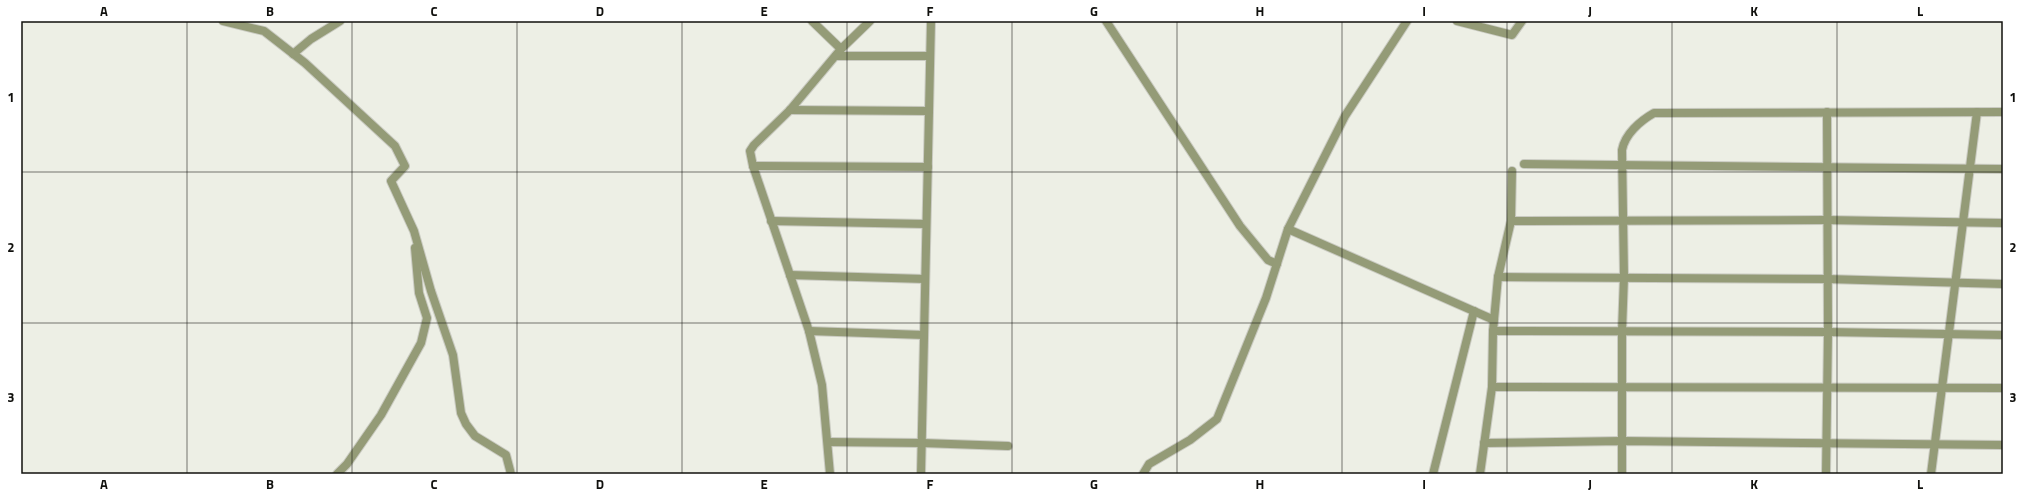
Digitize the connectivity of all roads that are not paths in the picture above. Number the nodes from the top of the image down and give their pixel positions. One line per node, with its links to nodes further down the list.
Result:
1 (223, 21): 11 (street)
2 (340, 21): 11 (street)
3 (812, 21): 10 (street)
4 (870, 21): 10 (street)
5 (931, 21): 12 (street)
6 (1106, 21): 35 (street)
7 (1408, 21): 33 (street)
8 (1457, 21): 9 (street)
9 (1522, 21)
10 (839, 52): 12 (street); 13 (street)
11 (293, 54): 34 (street)
12 (930, 56): 14 (street)
13 (790, 110): 14 (street); 19 (street)
14 (929, 111): 21 (street)
15 (1827, 112): 16 (street); 20 (street); 22 (street)
16 (1977, 112): 17 (street); 23 (street)
17 (2003, 112)
18 (1524, 164): 20 (street)
19 (753, 166): 21 (street); 27 (street)
20 (1622, 166): 22 (street); 28 (street)
21 (928, 167): 32 (street)
22 (1826, 168): 23 (street); 26 (street)
23 (1970, 169): 24 (street); 30 (street)
24 (2003, 169)
25 (1512, 171): 29 (street)
26 (1826, 220): 28 (street); 30 (street); 40 (street)
27 (771, 221): 32 (street); 36 (street)
28 (1623, 221): 29 (street); 38 (street)
29 (1511, 222): 37 (street)
30 (1962, 223): 31 (street); 41 (street)
31 (2003, 223)
32 (926, 224): 39 (street)
33 (1288, 229): 35 (street); 43 (street)
34 (414, 232): 65 (street); 66 (street)
35 (1277, 264): 69 (street)
36 (790, 275): 39 (street); 46 (street)
37 (1498, 277): 38 (street); 44 (street)
38 (1624, 277): 40 (street); 45 (street)
39 (925, 279): 50 (street)
40 (1827, 279): 41 (street); 48 (street)
41 (1955, 283): 42 (street); 49 (street)
42 (2003, 284)
43 (1474, 311): 44 (street); 70 (street)
44 (1494, 320): 47 (street)
45 (1622, 330): 47 (street); 48 (street); 53 (street)
46 (809, 331): 50 (street); 58 (street)
47 (1493, 331): 52 (street)
48 (1828, 332): 49 (street); 56 (street)
49 (1948, 334): 51 (street); 54 (street)
50 (924, 335): 59 (street)
51 (2003, 335)
52 (1492, 386): 53 (street); 60 (street)
53 (1623, 386): 56 (street); 57 (street)
54 (1942, 387): 55 (street); 56 (street); 62 (street)
55 (2003, 388)
56 (1826, 389): 61 (street)
57 (1622, 441): 60 (street); 61 (street); 72 (street)
58 (828, 442): 59 (street); 67 (street)
59 (922, 443): 64 (street); 68 (street)
60 (1484, 443): 71 (street)
61 (1826, 444): 62 (street); 73 (street)
62 (1935, 444): 63 (street); 74 (street)
63 (2003, 445)
64 (1008, 446)
65 (337, 474)
66 (511, 474)
67 (830, 474)
68 (921, 474)
69 (1143, 474)
70 (1433, 474)
71 (1480, 474)
72 (1622, 474)
73 (1826, 474)
74 (1931, 474)

